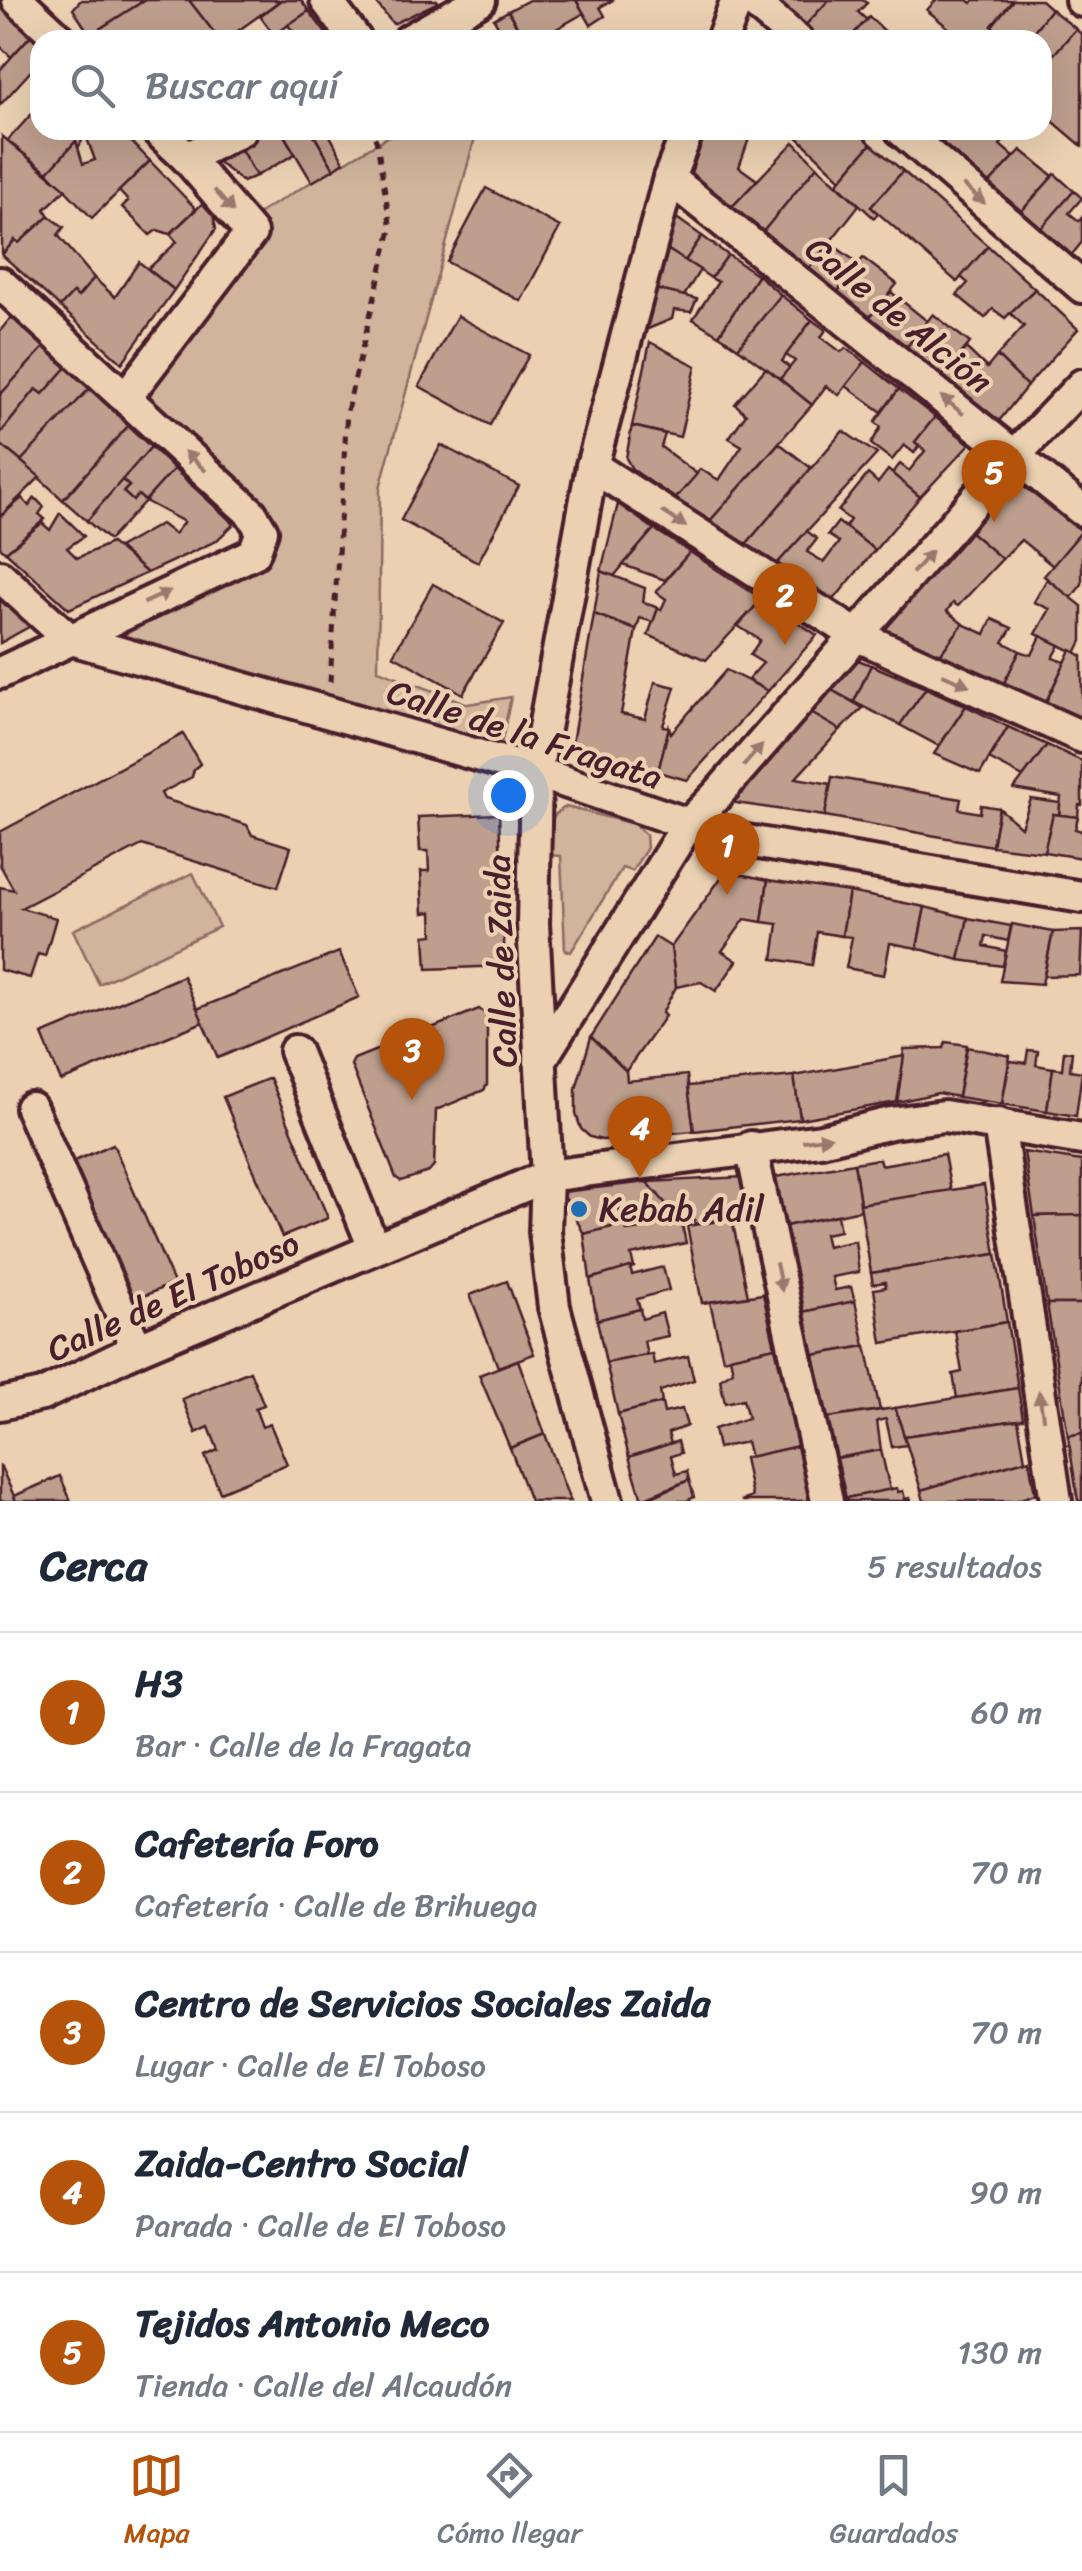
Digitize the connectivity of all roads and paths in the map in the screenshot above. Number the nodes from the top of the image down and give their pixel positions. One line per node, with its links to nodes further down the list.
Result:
1 (18, 0): 6 (street)
2 (326, 0): 7 (street)
3 (480, 0): 8 (street)
4 (737, 0): 9 (street)
5 (751, 0): 10 (street)
6 (50, 30)
7 (348, 30)
8 (427, 30)
9 (726, 30)
10 (786, 30)
11 (168, 140): 16 (street)
12 (222, 140): 16 (street)
13 (374, 140): 29 (path)
14 (684, 140): 17 (street, Calle de Zaida)
15 (913, 140): 19 (street, one-way to 19)
16 (187, 158): 21 (street, one-way to 21)
17 (670, 178): 22 (street, Calle de Alción, one-way to 17); 23 (street, Calle de Zaida)
18 (0, 283): 21 (street)
19 (1082, 287)
20 (1082, 385): 22 (street)
21 (126, 397): 27 (street, one-way to 21)
22 (1014, 456): 24 (street, Calle de Alción); 26 (street, one-way to 22)
23 (592, 466): 26 (street, one-way to 26); 31 (street, Calle de Zaida)
24 (1082, 510)
25 (0, 576): 27 (street)
26 (858, 636): 30 (street, one-way to 30); 32 (street, one-way to 26)
27 (68, 638): 28 (street); 29 (street, Calle de la Fragata)
28 (0, 673)
29 (322, 709): 31 (street, Calle de la Fragata)
30 (1082, 737)
31 (536, 772): 32 (street, Calle de la Fragata); 35 (street, Calle de Zaida)
32 (686, 826): 33 (street, Calle de la Fragata); 35 (street)
33 (1082, 897)
34 (295, 1051): 41 (street)
35 (540, 1061): 40 (street, Calle de Zaida)
36 (31, 1108): 42 (street)
37 (999, 1124): 38 (street, Calle de El Toboso); 39 (street, Calle de El Toboso, one-way to 37); 46 (street, one-way to 37)
38 (1082, 1139)
39 (751, 1147): 40 (street, Calle de El Toboso); 45 (street, one-way to 45)
40 (548, 1176): 41 (street, Calle de El Toboso); 44 (street, Calle de Zaida)
41 (374, 1248): 42 (street, Calle de El Toboso)
42 (137, 1349): 43 (street, Calle de El Toboso)
43 (0, 1404)
44 (607, 1501)
45 (827, 1501)
46 (1056, 1501)

